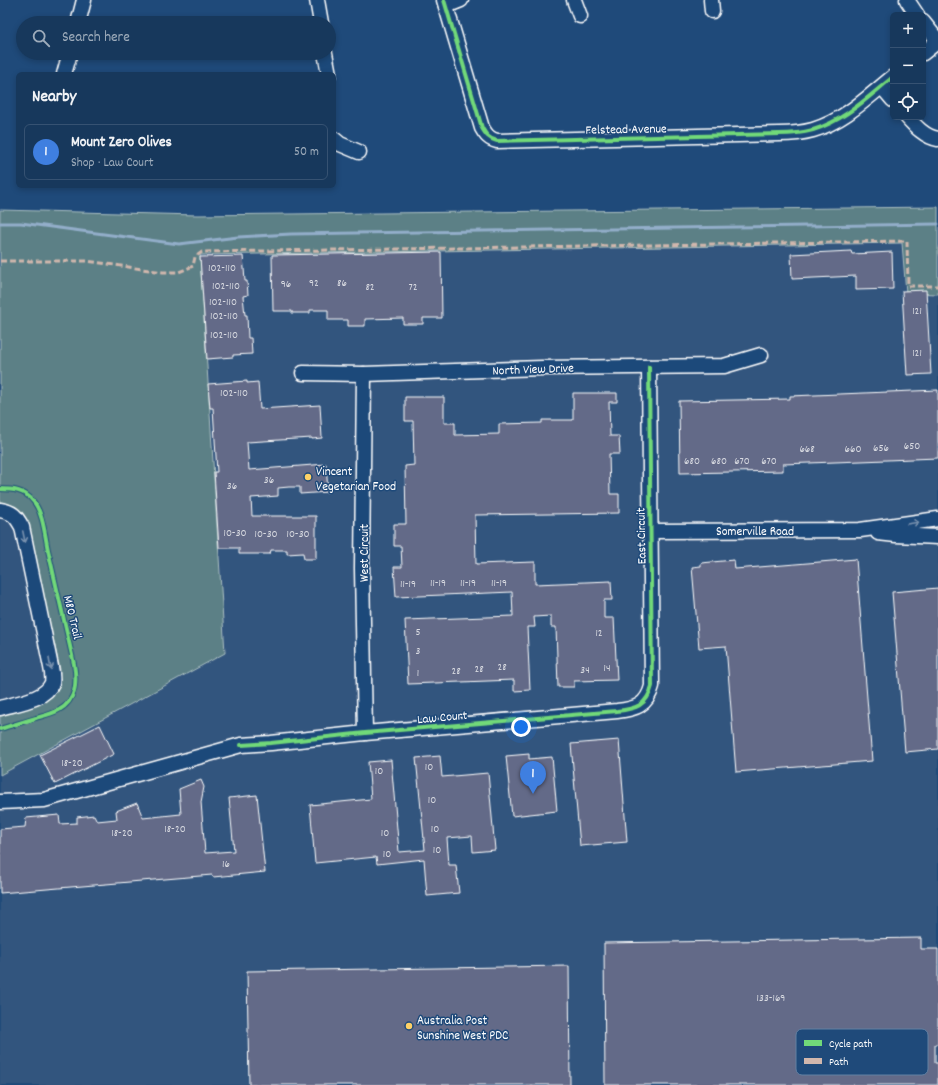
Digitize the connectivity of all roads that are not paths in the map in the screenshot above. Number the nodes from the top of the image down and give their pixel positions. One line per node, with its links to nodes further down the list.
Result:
1 (84, 0): 8 (street)
2 (317, 0): 9 (street)
3 (462, 0): 6 (street)
4 (574, 0): 10 (street)
5 (907, 0): 7 (street)
6 (445, 3): 19 (street, Felstead Avenue)
7 (915, 12)
8 (80, 16)
9 (320, 16)
10 (580, 16)
11 (926, 26): 12 (street)
12 (938, 41): 13 (street)
13 (926, 51)
14 (68, 60): 16 (street)
15 (326, 60): 17 (street)
16 (65, 72)
17 (329, 72)
18 (890, 79): 19 (street, Felstead Avenue)
19 (882, 86): 20 (street)
20 (890, 96)
21 (910, 120): 22 (street)
22 (938, 139)
23 (336, 141): 24 (street)
24 (359, 152)
25 (761, 355): 26 (street, North View Drive)
26 (649, 366): 28 (street, North View Drive); 32 (street, East Circuit)
27 (303, 373): 28 (street, North View Drive)
28 (364, 374): 36 (street, West Circuit)
29 (0, 510): 35 (street, one-way to 35)
30 (938, 519): 31 (street, Somerville Road, one-way to 30)
31 (860, 530): 32 (street, Somerville Road); 33 (street, Somerville Road)
32 (650, 531): 34 (street, East Circuit)
33 (938, 537)
34 (644, 702): 36 (street, Law Court)
35 (0, 708)
36 (364, 733): 37 (street, Law Court)
37 (0, 802)

